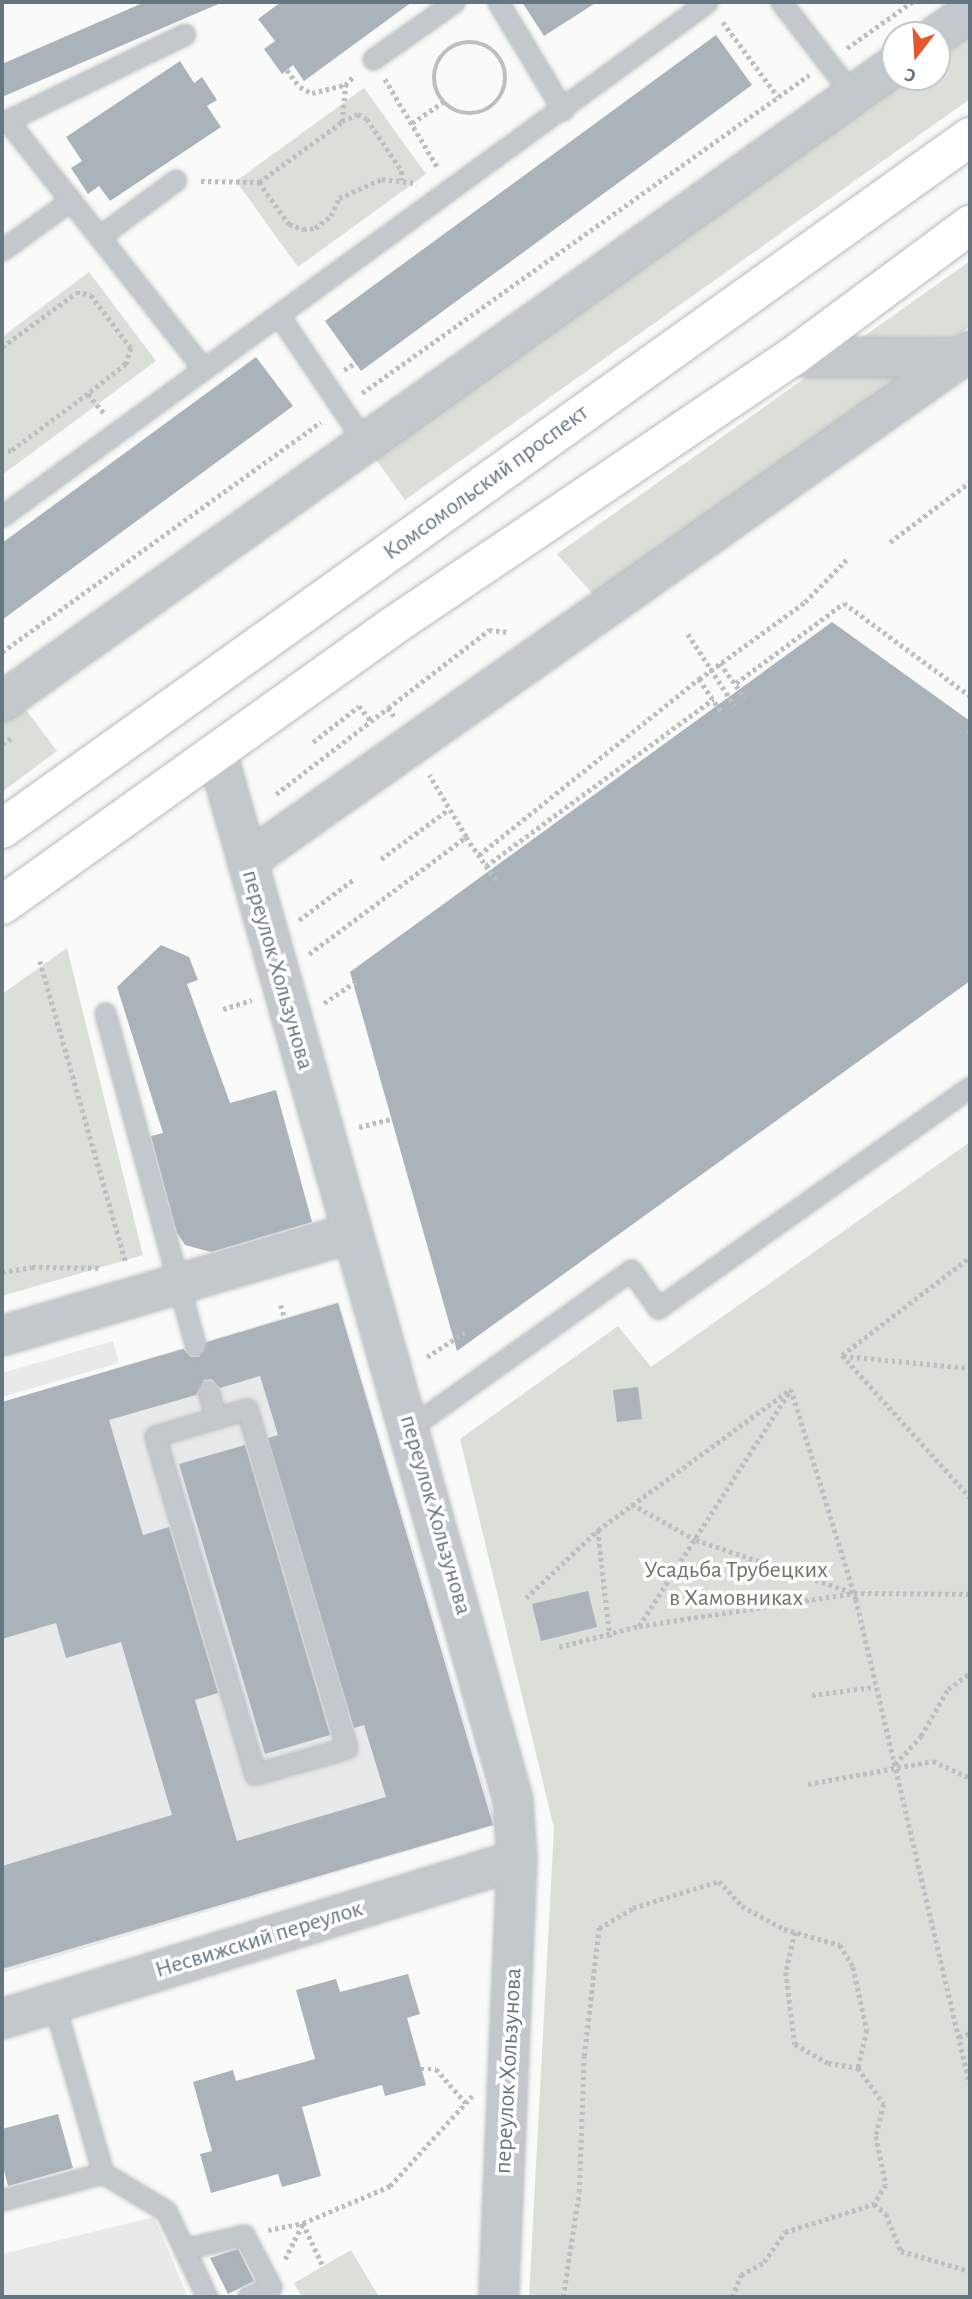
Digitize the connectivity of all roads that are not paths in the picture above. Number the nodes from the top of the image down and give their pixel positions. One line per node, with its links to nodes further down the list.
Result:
1 (454, 2): 8 (lane)
2 (498, 2): 11 (lane)
3 (707, 2): 11 (lane)
4 (781, 2): 10 (lane)
5 (970, 12): 6 (street)
6 (951, 25)
7 (185, 34): 12 (lane)
8 (373, 59)
9 (881, 75): 10 (street)
10 (853, 95): 23 (street)
11 (563, 110): 19 (lane)
12 (4, 122): 15 (lane)
13 (970, 137): 27 (main road, Комсомольский проспект)
14 (176, 180): 17 (lane)
15 (71, 200): 17 (lane); 18 (lane)
16 (970, 225): 21 (main road)
17 (100, 236): 22 (lane)
18 (2, 250)
19 (280, 317): 22 (lane); 23 (lane)
20 (965, 354): 21 (street); 28 (street)
21 (792, 357): 26 (main road)
22 (202, 367): 24 (lane)
23 (364, 441): 25 (street)
24 (2, 516)
25 (2, 702)
26 (217, 752): 28 (street, переулок Хользунова); 29 (main road)
27 (2, 829)
28 (247, 861): 32 (street, переулок Хользунова)
29 (2, 905)
30 (105, 1013): 33 (lane)
31 (970, 1087): 38 (lane)
32 (352, 1233): 33 (street); 38 (street, переулок Хользунова)
33 (178, 1285): 34 (street); 35 (lane)
34 (2, 1336)
35 (195, 1345)
36 (208, 1391): 37 (lane)
37 (216, 1418): 37 (lane)
38 (411, 1427): 39 (street, переулок Хользунова)
39 (517, 1860): 40 (street, Несвижский переулок); 47 (street, переулок Хользунова)
40 (54, 2003): 41 (street, Несвижский переулок); 42 (lane)
41 (2, 2019)
42 (103, 2173): 43 (lane); 44 (lane)
43 (2, 2200)
44 (184, 2249): 45 (lane); 46 (lane)
45 (207, 2297)
46 (248, 2297)
47 (499, 2297)

